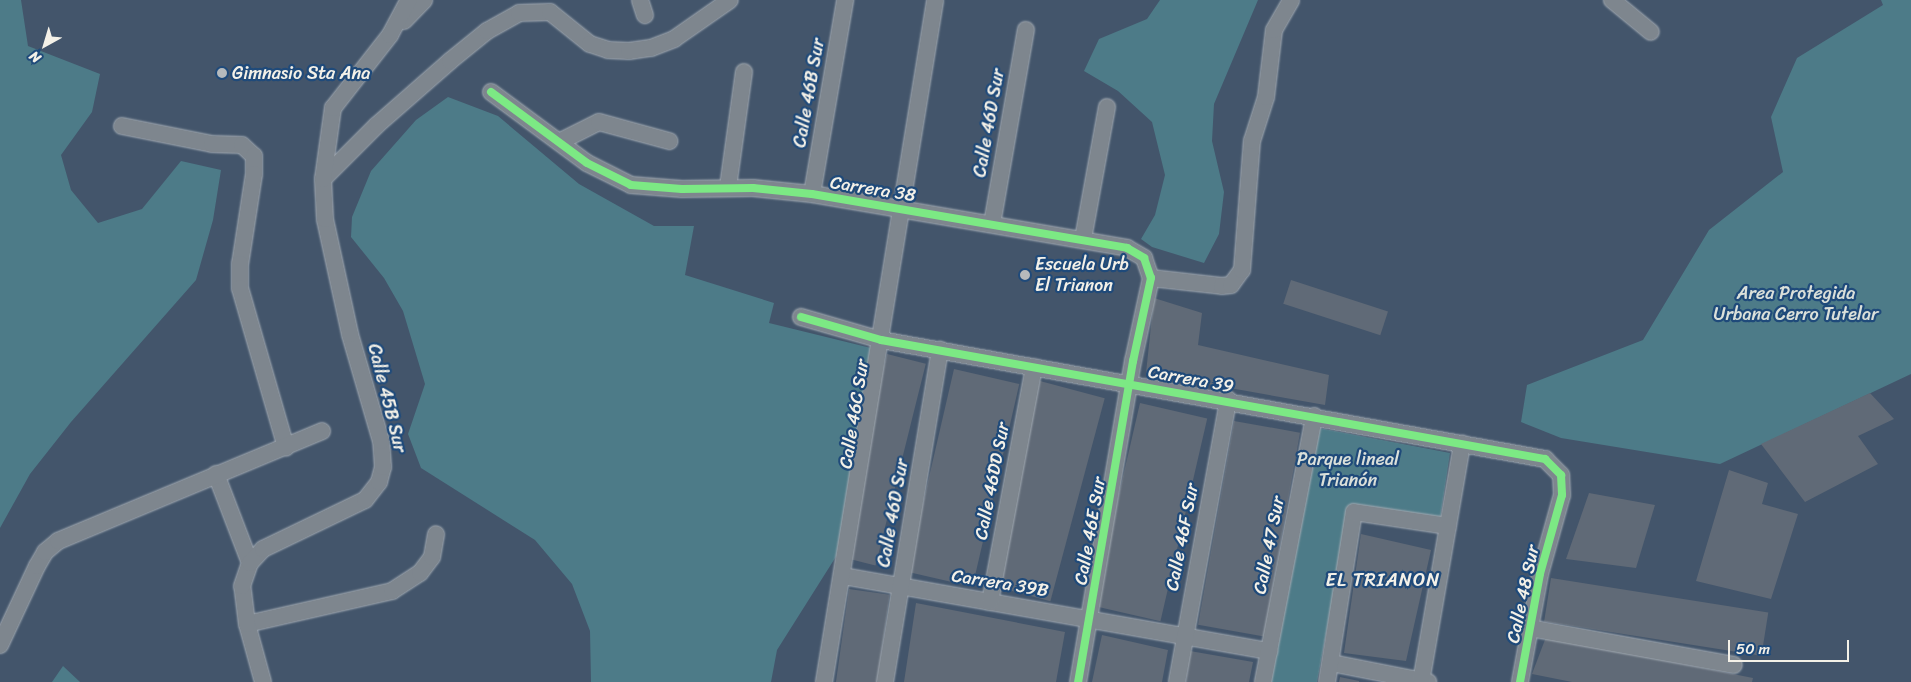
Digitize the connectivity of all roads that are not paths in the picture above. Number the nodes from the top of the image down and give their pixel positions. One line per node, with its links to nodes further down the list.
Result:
1 (409, 0): 10 (street)
2 (424, 0): 10 (street)
3 (730, 0): 17 (street)
4 (845, 0): 19 (street, Calle 46B Sur)
5 (1291, 0): 23 (street)
6 (1612, 0): 9 (street)
7 (935, 2): 20 (street, Calle 46C Sur)
8 (1026, 30): 21 (street, Calle 46D Sur)
9 (1651, 32)
10 (390, 35): 17 (street, Calle 45B Sur)
11 (744, 72): 18 (street)
12 (491, 92): 15 (street, Carrera 38)
13 (1107, 107): 22 (street)
14 (122, 126): 33 (street)
15 (561, 141): 16 (street); 18 (street, Carrera 38)
16 (669, 141)
17 (323, 179): 38 (street, Calle 45B Sur)
18 (728, 187): 19 (street, Carrera 38)
19 (812, 194): 20 (street, Carrera 38)
20 (902, 209): 21 (street, Carrera 38); 25 (street, Calle 46C Sur)
21 (992, 224): 22 (street, Carrera 38)
22 (1083, 239): 23 (street, Carrera 38)
23 (1152, 278): 28 (street)
24 (800, 317): 25 (street, Carrera 39)
25 (881, 340): 26 (street, Carrera 39); 39 (street, Calle 46C Sur)
26 (940, 350): 27 (street, Carrera 39); 40 (street, Calle 46D Sur)
27 (1034, 367): 28 (street, Carrera 39); 41 (street, Calle 46DD Sur)
28 (1132, 384): 29 (street, Carrera 39); 42 (street, Calle 46E Sur)
29 (1228, 400): 30 (street, Carrera 39); 45 (street, Calle 46F Sur)
30 (1314, 416): 32 (street, Carrera 39); 47 (street, Calle 47 Sur)
31 (322, 431): 33 (street)
32 (1462, 444): 35 (street, Carrera 39); 36 (street)
33 (286, 447): 34 (street)
34 (216, 474): 38 (street); 46 (street)
35 (1563, 484): 44 (street, Calle 48 Sur)
36 (1448, 526): 48 (street); 57 (street)
37 (436, 534): 43 (street)
38 (250, 563): 43 (street, Calle 45B Sur)
39 (842, 576): 40 (street, Carrera 39B); 51 (street, Calle 46C Sur)
40 (901, 587): 41 (street, Carrera 39B); 52 (street, Calle 46D Sur)
41 (990, 602): 42 (street, Carrera 39B)
42 (1090, 618): 45 (street, Carrera 39B); 53 (street, Calle 46E Sur)
43 (247, 624): 50 (street, Calle 45B Sur)
44 (1530, 628): 49 (street); 58 (street, Calle 48 Sur)
45 (1183, 638): 47 (street, Carrera 39B); 54 (street, Calle 46F Sur)
46 (0, 644)
47 (1269, 651): 55 (street, Calle 47 Sur)
48 (1331, 663): 56 (street); 57 (street)
49 (1734, 665)
50 (262, 682)
51 (824, 682)
52 (885, 682)
53 (1078, 682)
54 (1177, 682)
55 (1263, 682)
56 (1327, 682)
57 (1424, 682)
58 (1520, 682)

